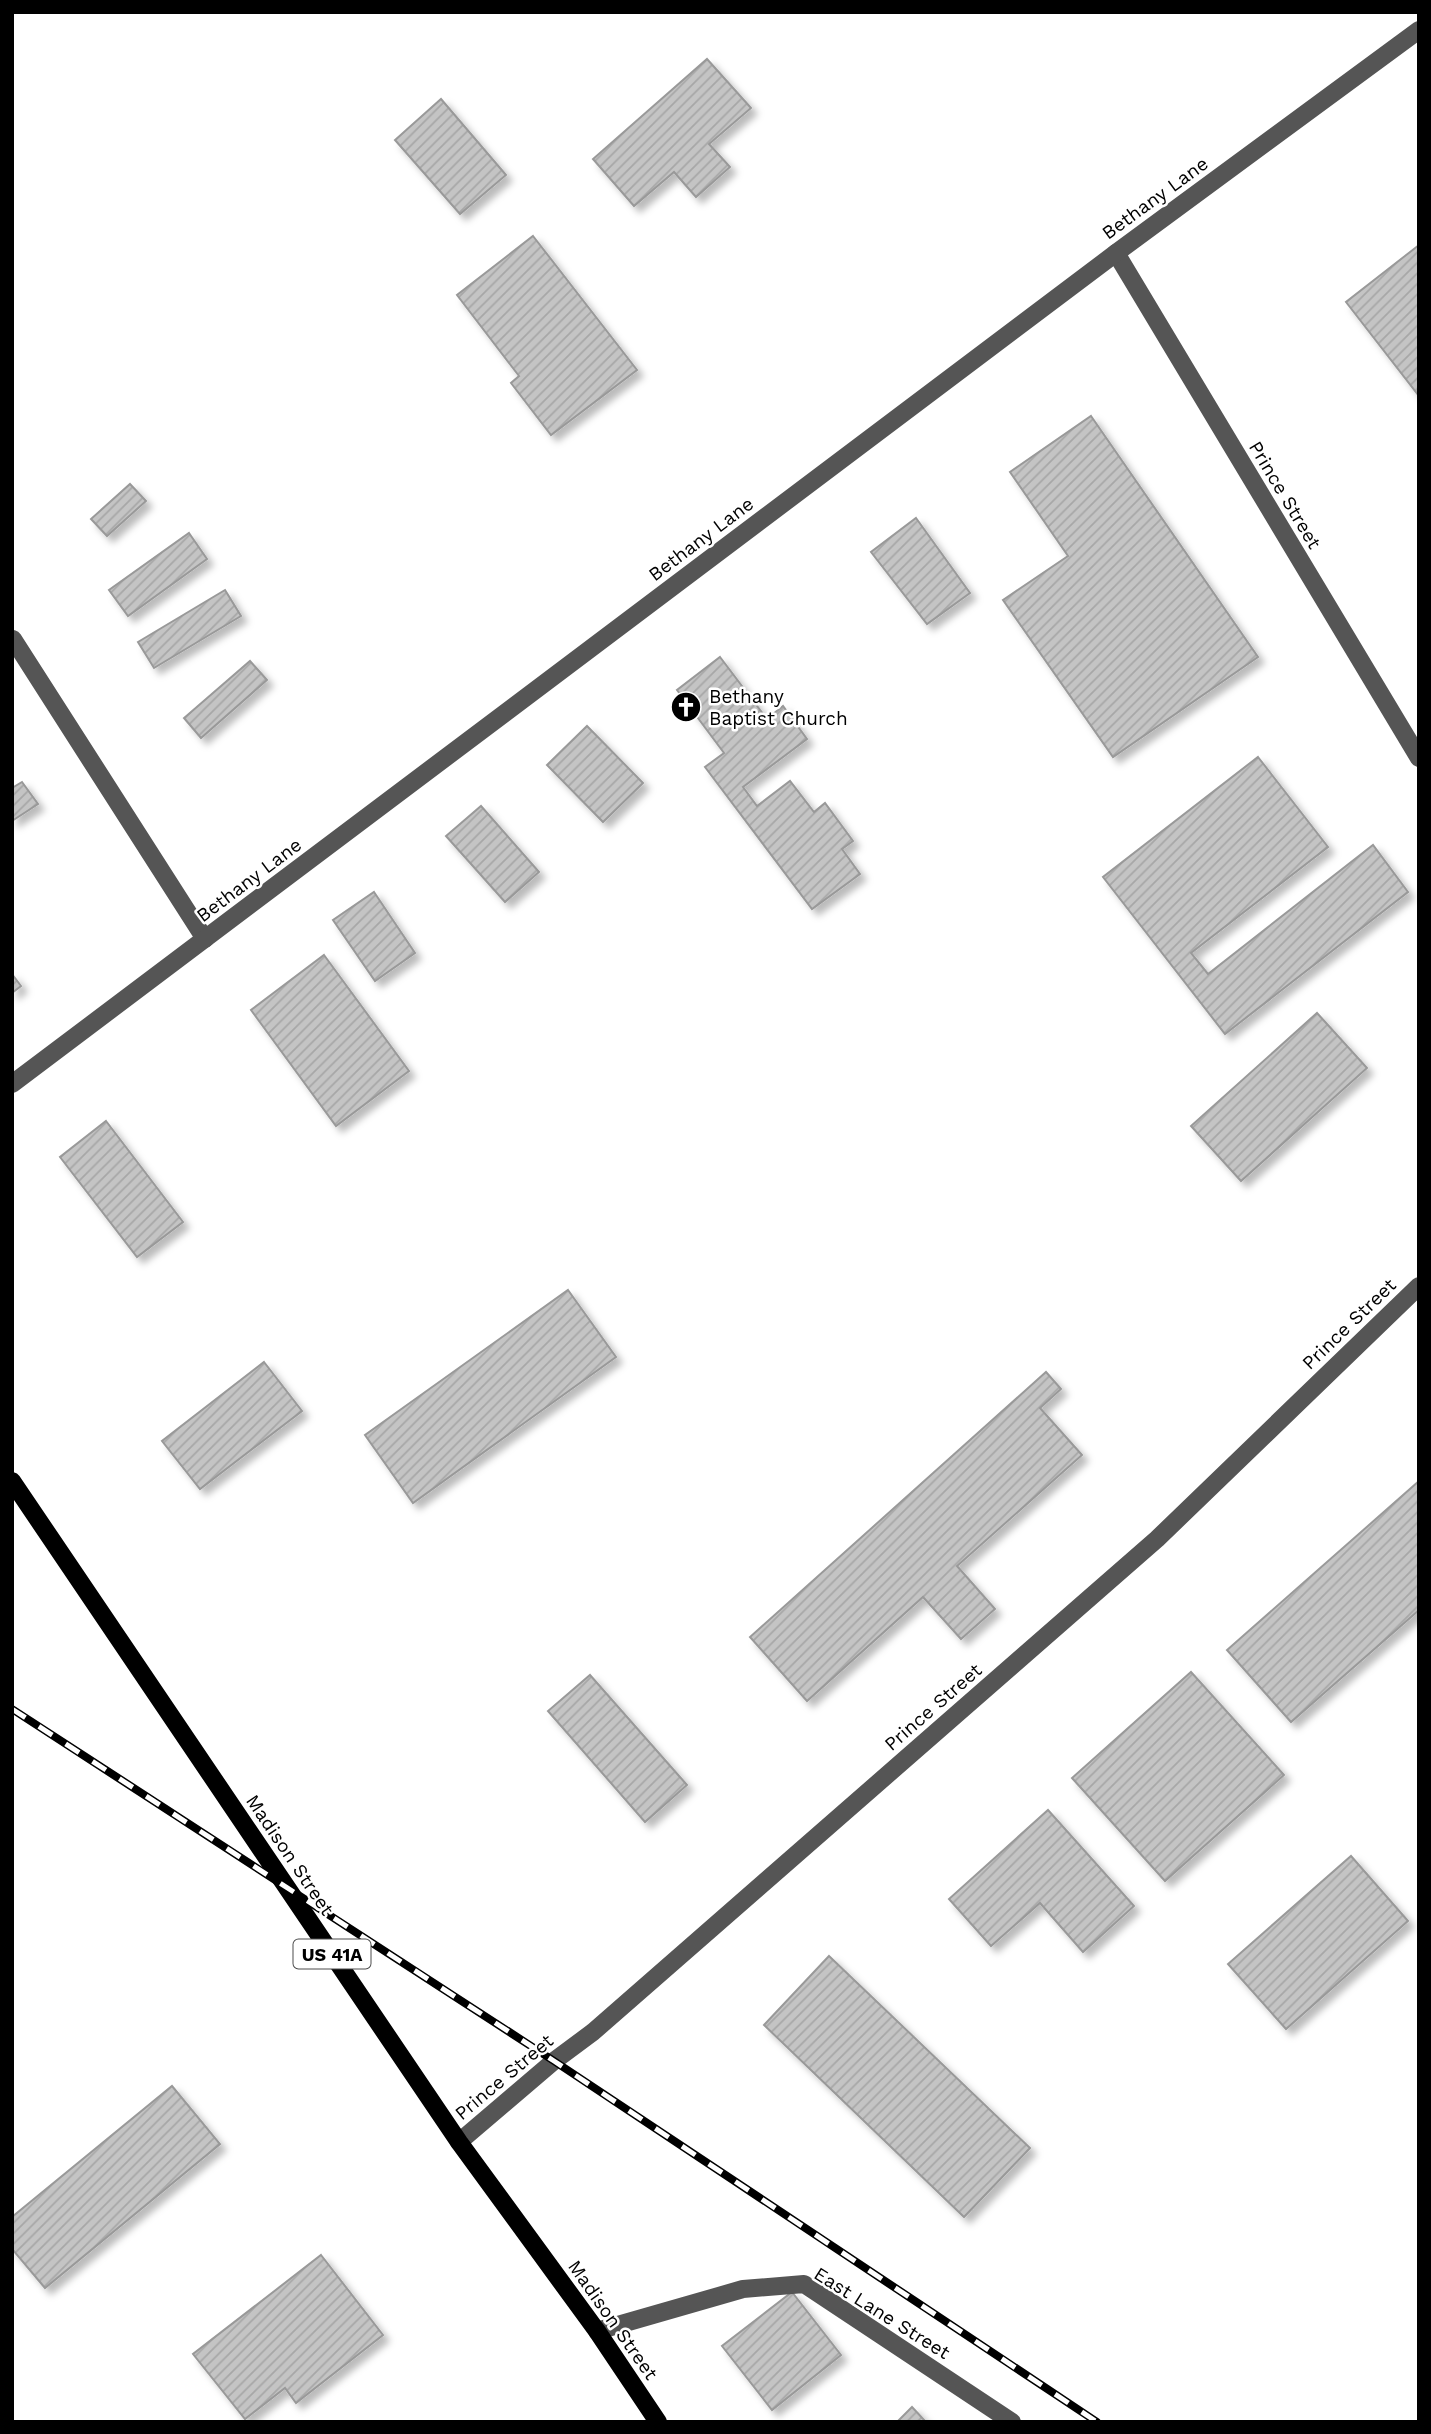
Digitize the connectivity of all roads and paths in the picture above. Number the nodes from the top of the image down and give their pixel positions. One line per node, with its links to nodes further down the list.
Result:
1 (1419, 30): 2 (street, Bethany Lane)
2 (1116, 253): 4 (street, Prince Street); 5 (street, Bethany Lane)
3 (13, 639): 5 (street)
4 (1419, 758)
5 (205, 939): 6 (street, Bethany Lane)
6 (12, 1084)
7 (1419, 1286): 9 (street, Prince Street)
8 (12, 1481): 9 (main road, Madison Street / US 41A)
9 (459, 2142): 10 (main road, Madison Street / US 41A)
10 (597, 2331): 11 (main road, Madison Street / US 41A); 12 (street, East Lane Street)
11 (658, 2422)
12 (1012, 2422)

